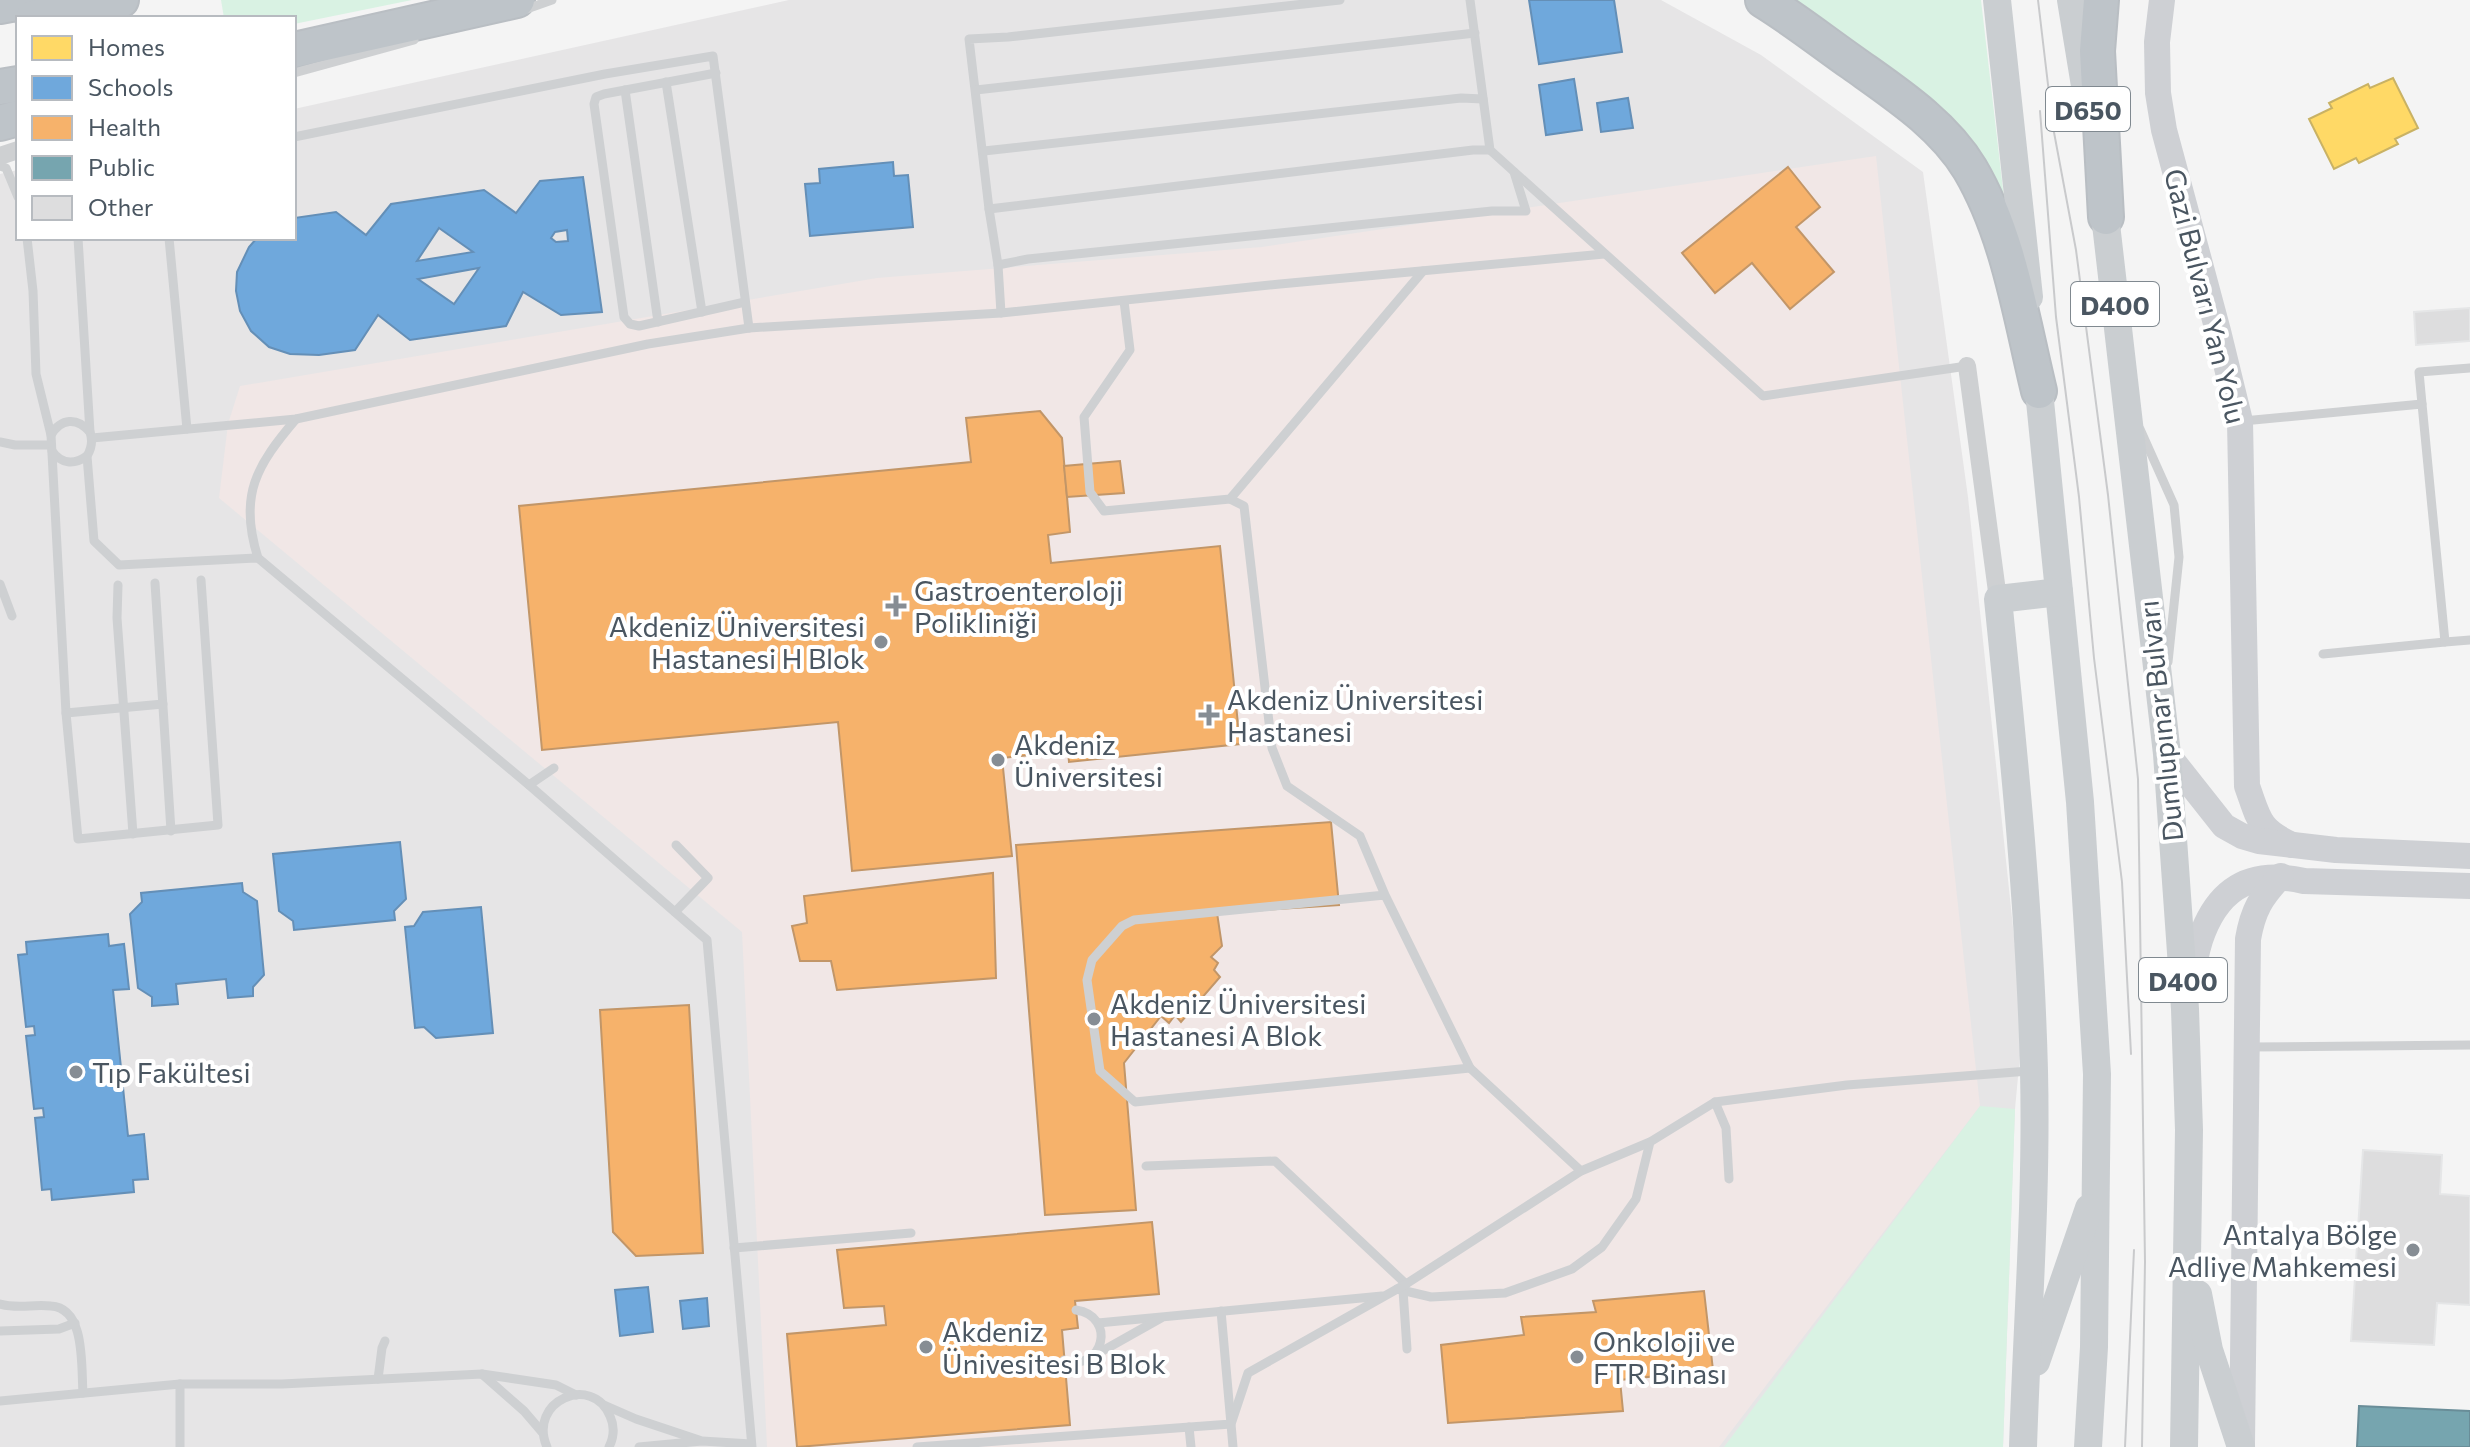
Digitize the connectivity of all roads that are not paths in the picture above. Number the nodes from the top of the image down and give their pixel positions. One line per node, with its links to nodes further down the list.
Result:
1 (32, 0): 12 (highway)
2 (121, 0): 14 (highway)
3 (463, 0): 15 (highway)
4 (552, 0): 13 (lane)
5 (1340, 0): 23 (lane)
6 (1470, 0): 16 (lane)
7 (1763, 0): 47 (highway)
8 (1997, 0): 47 (main road)
9 (2071, 0): 32 (main road, Dumlupınar Bulvarı / D650)
10 (2101, 0): 32 (highway, D400)
11 (2162, 0): 50 (main road, Gazi Bulvarı Yan Yolu)
12 (0, 6)
13 (516, 6): 18 (highway)
14 (43, 16)
15 (296, 32)
16 (1475, 33): 23 (lane); 24 (lane)
17 (429, 36): 19 (lane)
18 (296, 50)
19 (296, 72)
20 (716, 73): 21 (lane); 25 (lane); 40 (lane)
21 (666, 82): 22 (lane); 41 (lane)
22 (625, 90): 43 (lane); 43 (lane)
23 (976, 90): 27 (lane)
24 (1483, 99): 26 (lane); 27 (lane)
25 (296, 137)
26 (1490, 150): 29 (lane); 31 (lane)
27 (984, 151): 31 (lane)
28 (0, 166): 30 (lane)
29 (1514, 172): 36 (lane); 37 (lane)
30 (16, 192)
31 (989, 209): 37 (lane)
32 (2106, 217): 71 (main road, Dumlupınar Bulvarı / D400)
33 (27, 240): 54 (lane)
34 (78, 240): 52 (lane)
35 (169, 240): 51 (lane)
36 (1604, 254): 38 (lane); 45 (lane)
37 (998, 265): 42 (lane)
38 (1423, 271): 39 (lane); 56 (lane)
39 (1124, 301): 42 (lane); 56 (lane)
40 (745, 302): 41 (lane); 44 (lane)
41 (702, 312): 43 (lane)
42 (1001, 313): 44 (lane)
43 (658, 322)
44 (749, 328): 49 (lane)
45 (1967, 366): 63 (street)
46 (2470, 368): 48 (lane)
47 (2039, 391): 62 (main road)
48 (2422, 404): 50 (lane); 66 (lane)
49 (296, 419): 51 (lane); 57 (lane)
50 (2240, 421): 74 (main road, Gazi Bulvarı Yan Yolu)
51 (187, 429): 52 (lane)
52 (91, 435): 54 (lane); 55 (lane)
53 (0, 442): 54 (lane)
54 (51, 443): 55 (lane); 70 (lane)
55 (87, 456): 57 (lane)
56 (1230, 499): 83 (lane)
57 (258, 558): 73 (lane)
58 (201, 580): 76 (lane)
59 (155, 583): 68 (lane)
60 (0, 584): 64 (lane)
61 (118, 585): 69 (lane)
62 (2059, 592): 63 (main road); 95 (main road)
63 (1998, 599): 89 (main road)
64 (12, 616)
65 (2470, 640): 66 (lane)
66 (2445, 642): 67 (lane)
67 (2323, 654)
68 (163, 704): 69 (lane); 76 (lane)
69 (124, 708): 70 (lane); 77 (lane)
70 (66, 713): 77 (lane)
71 (2167, 754): 75 (main road); 85 (main road, Dumlupınar Bulvarı / D400)
72 (554, 768): 73 (lane)
73 (529, 785): 84 (lane)
74 (2247, 786): 75 (main road); 79 (main road, Gazi Bulvarı Yan Yolu)
75 (2218, 818): 79 (main road)
76 (171, 831): 77 (lane)
77 (133, 834)
78 (676, 845): 84 (lane)
79 (2292, 845): 80 (main road)
80 (2470, 856)
81 (2281, 876): 82 (main road); 85 (main road); 87 (main road)
82 (2470, 886)
83 (1385, 895): 88 (lane); 88 (lane)
84 (675, 912): 98 (lane)
85 (2185, 1009): 97 (main road, Dumlupınar Bulvarı / D400)
86 (2470, 1045): 87 (lane)
87 (2246, 1047): 135 (main road)
88 (1470, 1068): 93 (lane)
89 (2034, 1070): 90 (lane); 115 (main road)
90 (1715, 1102): 91 (lane); 94 (lane)
91 (1650, 1142): 93 (lane); 99 (lane)
92 (1146, 1166): 99 (lane)
93 (1581, 1171): 99 (lane)
94 (1729, 1179)
95 (2098, 1185): 115 (main road); 133 (main road)
96 (911, 1233): 98 (lane)
97 (2188, 1240): 134 (main road, Dumlupınar Bulvarı / D400); 135 (main road)
98 (734, 1248): 124 (lane)
99 (1402, 1288): 100 (lane); 109 (lane)
100 (1386, 1295): 103 (lane); 120 (lane)
101 (0, 1304): 105 (lane)
102 (1076, 1310): 106 (lane)
103 (1221, 1311): 104 (lane); 120 (lane)
104 (1164, 1317): 106 (lane); 110 (lane)
105 (75, 1323): 107 (lane); 116 (lane)
106 (1098, 1323): 110 (lane)
107 (0, 1331)
108 (385, 1341): 113 (lane)
109 (1407, 1349)
110 (1092, 1356): 111 (lane)
111 (1064, 1360)
112 (482, 1374): 113 (lane); 117 (lane); 122 (lane)
113 (378, 1379): 114 (lane)
114 (180, 1384): 116 (lane); 125 (lane)
115 (2025, 1392): 132 (main road)
116 (83, 1393): 118 (lane)
117 (576, 1395): 119 (lane); 122 (lane)
118 (0, 1401)
119 (602, 1404): 123 (lane); 127 (lane)
120 (1231, 1424): 121 (lane); 131 (lane)
121 (1189, 1427): 129 (lane); 130 (lane)
122 (542, 1432): 126 (lane)
123 (702, 1441): 124 (lane); 128 (lane)
124 (752, 1445)
125 (180, 1447)
126 (546, 1447)
127 (609, 1447)
128 (639, 1447)
129 (917, 1447)
130 (1191, 1447)
131 (1233, 1447)
132 (2023, 1447)
133 (2088, 1447)
134 (2184, 1447)
135 (2242, 1447)

